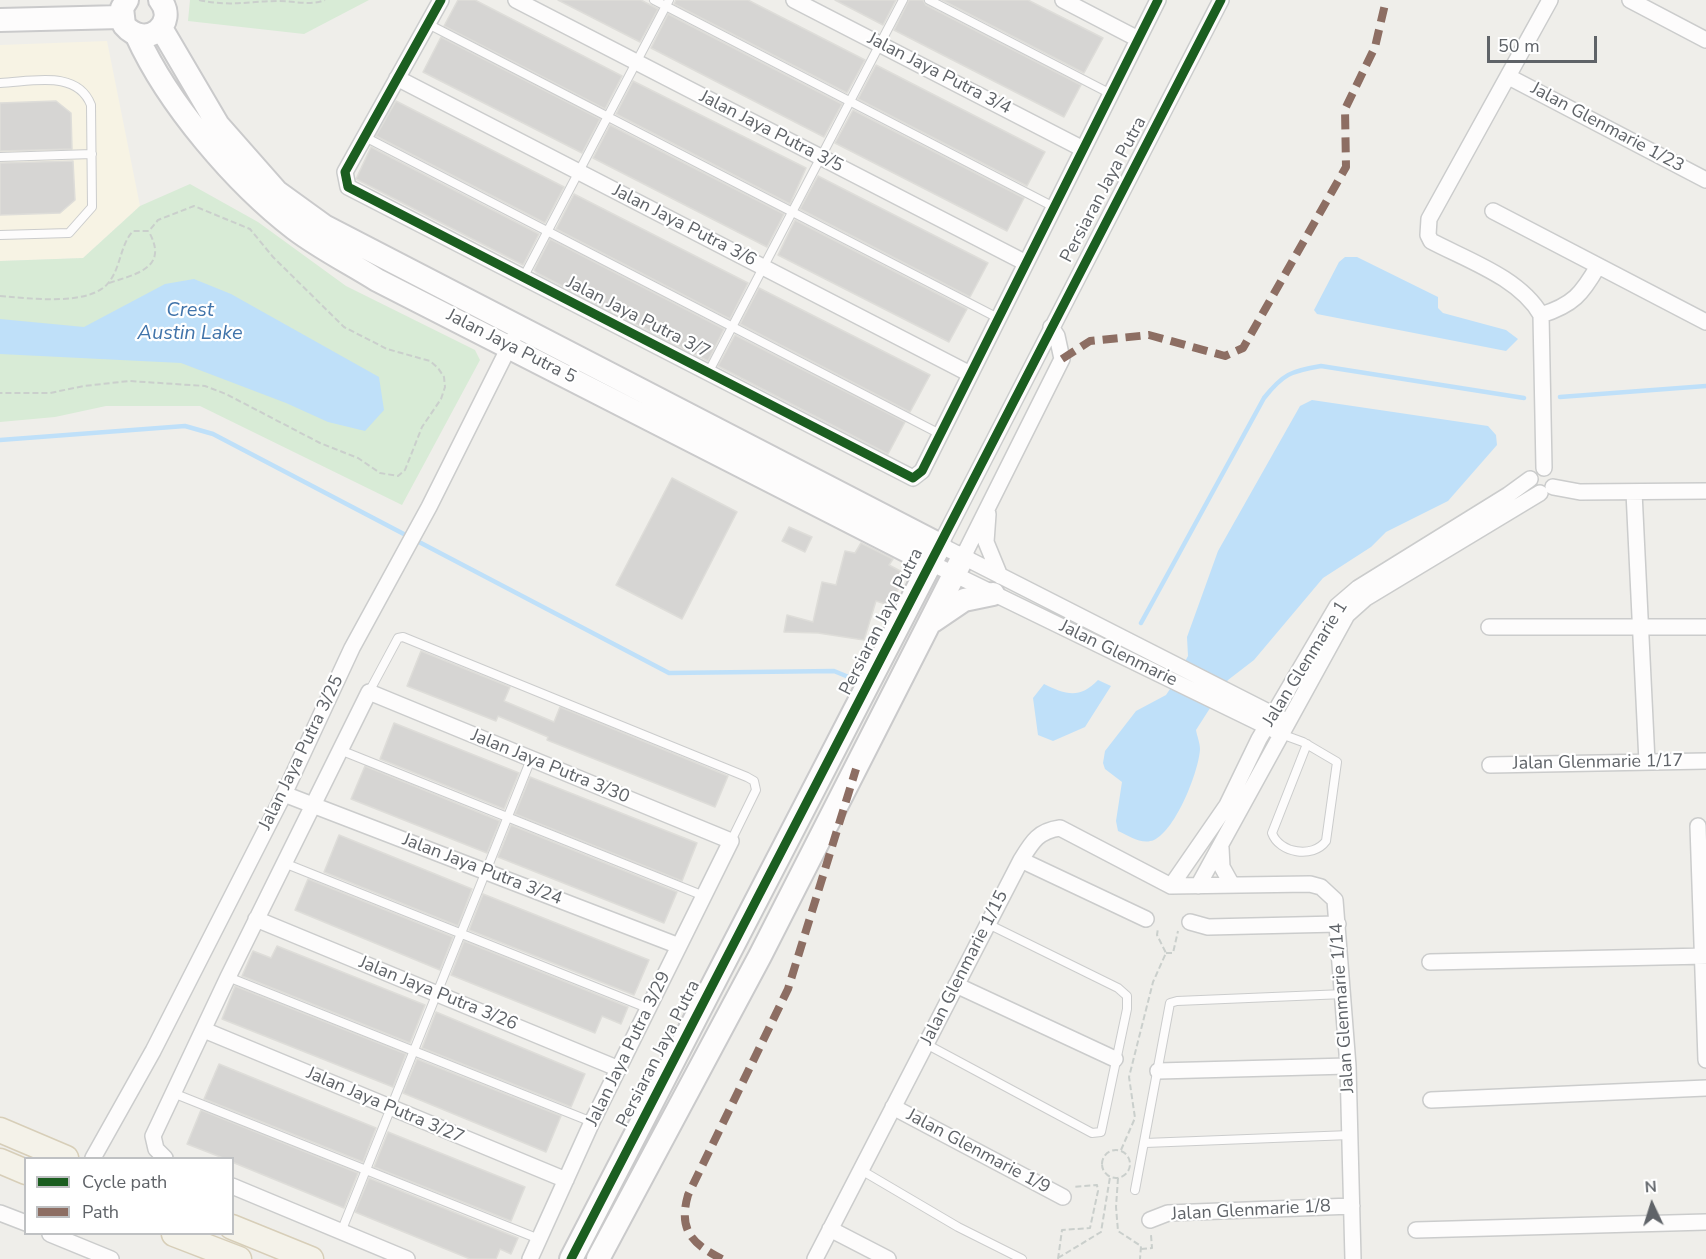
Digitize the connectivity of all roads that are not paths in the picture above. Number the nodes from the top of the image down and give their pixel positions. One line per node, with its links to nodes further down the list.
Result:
1 (160, 0): 17 (street)
2 (441, 0): 16 (street)
3 (516, 0): 22 (street, Jalan Jaya Putra 3/5)
4 (654, 0): 13 (lane)
5 (794, 0): 21 (street, Jalan Jaya Putra 3/4)
6 (903, 0): 21 (lane)
7 (929, 0): 26 (lane)
8 (1063, 0): 19 (street)
9 (1158, 0): 19 (street)
10 (1221, 0): 49 (street, Persiaran Jaya Putra)
11 (1550, 0): 23 (street)
12 (1630, 0): 20 (street)
13 (667, 3): 22 (lane); 27 (lane)
14 (125, 4): 15 (street); 18 (street, Jalan Jaya Putra 5)
15 (0, 20)
16 (428, 24): 24 (street); 28 (lane)
17 (161, 28): 18 (street); 50 (street, Jalan Jaya Putra 5)
18 (137, 36): 50 (street, Jalan Jaya Putra 5)
19 (1138, 39): 26 (street)
20 (1706, 40)
21 (880, 44): 27 (lane); 30 (street, Jalan Jaya Putra 3/4)
22 (636, 62): 28 (lane); 33 (street, Jalan Jaya Putra 3/5)
23 (1509, 76): 35 (street, Jalan Glenmarie 1/23); 45 (street)
24 (397, 78): 29 (street); 34 (street, Jalan Jaya Putra 3/6)
25 (0, 83): 31 (lane)
26 (1111, 94): 30 (street)
27 (850, 101): 33 (lane); 36 (lane)
28 (608, 116): 34 (lane); 38 (lane)
29 (364, 137): 39 (lane); 44 (street, Jalan Jaya Putra 3/7)
30 (1083, 149): 36 (street)
31 (92, 154): 32 (lane); 40 (lane)
32 (0, 157)
33 (821, 158): 38 (lane); 41 (street, Jalan Jaya Putra 3/5)
34 (579, 172): 39 (lane); 43 (street, Jalan Jaya Putra 3/6)
35 (1706, 180)
36 (1054, 207): 41 (street)
37 (1493, 211): 42 (street)
38 (792, 212): 43 (lane); 46 (lane)
39 (548, 231): 44 (lane); 48 (lane)
40 (0, 235)
41 (1026, 263): 46 (street)
42 (1598, 266): 45 (street); 47 (street)
43 (763, 267): 48 (lane); 52 (street, Jalan Jaya Putra 3/6)
44 (523, 278): 51 (street, Jalan Jaya Putra 3/7)
45 (1541, 315): 54 (street)
46 (998, 318): 52 (street)
47 (1706, 322)
48 (732, 327): 51 (lane); 53 (lane)
49 (1051, 327): 59 (street); 61 (street, Persiaran Jaya Putra)
50 (514, 337): 61 (street, Jalan Jaya Putra 5); 76 (street, Jalan Jaya Putra 3/25)
51 (708, 373): 53 (street, Jalan Jaya Putra 3/7)
52 (970, 374): 53 (street)
53 (940, 434)
54 (1544, 468): 55 (street); 56 (street)
55 (1530, 479): 56 (street); 60 (street, Jalan Glenmarie 1)
56 (1547, 490): 58 (street); 60 (street, Jalan Glenmarie 1)
57 (1706, 491): 58 (street)
58 (1634, 492): 67 (street)
59 (989, 505): 62 (street); 63 (street)
60 (1444, 543): 69 (street, Jalan Glenmarie 1)
61 (935, 554): 62 (street, Jalan Jaya Putra 5); 150 (street, Persiaran Jaya Putra)
62 (959, 566): 63 (street, Jalan Glenmarie); 64 (street)
63 (997, 585): 64 (street); 69 (street, Jalan Glenmarie)
64 (931, 623): 151 (street)
65 (1489, 627): 67 (street)
66 (1706, 627): 67 (street)
67 (1640, 628): 74 (street)
68 (369, 692): 71 (street, Jalan Jaya Putra 3/25); 72 (street, Jalan Jaya Putra 3/30); 82 (lane)
69 (1277, 724): 70 (lane); 70 (lane); 77 (street, Jalan Glenmarie 1); 79 (street, Jalan Glenmarie 1)
70 (1305, 743): 70 (lane)
71 (340, 750): 78 (street, Jalan Jaya Putra 3/25); 80 (lane)
72 (531, 759): 80 (lane); 82 (street, Jalan Jaya Putra 3/30)
73 (1706, 761): 74 (street, Jalan Glenmarie 1/17)
74 (1647, 762): 75 (street, Jalan Glenmarie 1/17)
75 (1490, 765)
76 (284, 794): 78 (street, Jalan Jaya Putra 3/24); 124 (street, Jalan Jaya Putra 3/25)
77 (1227, 805): 79 (street); 88 (street, Jalan Glenmarie 1)
78 (313, 806): 85 (street, Jalan Jaya Putra 3/25); 86 (street, Jalan Jaya Putra 3/24)
79 (1240, 813): 83 (street, Jalan Glenmarie 1)
80 (508, 817): 86 (lane); 90 (lane)
81 (1698, 826): 98 (street)
82 (731, 841): 90 (street, Jalan Jaya Putra 3/29)
83 (1221, 848): 87 (street); 89 (street, Jalan Glenmarie 1)
84 (1021, 860): 88 (street, Jalan Glenmarie 1/15); 92 (street); 94 (street, Jalan Glenmarie 1/15)
85 (284, 863): 91 (street, Jalan Jaya Putra 3/25); 96 (lane)
86 (487, 872): 96 (lane); 97 (street, Jalan Jaya Putra 3/24)
87 (1232, 885): 89 (street, Jalan Glenmarie 1/14); 95 (street, Jalan Glenmarie 1/14)
88 (1171, 886): 89 (street, Jalan Glenmarie 1/15)
89 (1198, 886)
90 (704, 896): 97 (street, Jalan Jaya Putra 3/29)
91 (256, 919): 100 (street, Jalan Jaya Putra 3/25); 102 (street, Jalan Jaya Putra 3/26)
92 (1146, 919)
93 (1190, 922): 95 (street)
94 (988, 924): 101 (street, Jalan Glenmarie 1/15); 108 (lane)
95 (1338, 924): 103 (street, Jalan Glenmarie 1/14)
96 (462, 934): 102 (lane); 104 (lane)
97 (679, 946): 104 (street, Jalan Jaya Putra 3/29)
98 (1704, 956): 99 (street); 109 (street)
99 (1430, 962)
100 (228, 976): 105 (street, Jalan Jaya Putra 3/25); 107 (lane)
101 (956, 985): 106 (street, Jalan Glenmarie 1/15); 108 (street)
102 (438, 993): 107 (lane); 111 (street, Jalan Jaya Putra 3/26)
103 (1344, 994): 110 (street, Jalan Glenmarie 1/14); 112 (lane)
104 (650, 1009): 111 (street, Jalan Jaya Putra 3/29)
105 (204, 1030): 114 (street, Jalan Jaya Putra 3/25); 117 (street, Jalan Jaya Putra 3/27)
106 (926, 1044): 108 (lane); 116 (street, Jalan Glenmarie 1/15)
107 (414, 1051): 117 (lane); 118 (lane)
108 (1115, 1059)
109 (1706, 1060)
110 (1348, 1066): 112 (street); 120 (street, Jalan Glenmarie 1/14)
111 (619, 1068): 118 (street, Jalan Jaya Putra 3/29)
112 (1158, 1071): 121 (lane)
113 (1706, 1088): 115 (street)
114 (173, 1093): 122 (street, Jalan Jaya Putra 3/25); 126 (lane)
115 (1431, 1100)
116 (893, 1107): 127 (street, Jalan Glenmarie 1/15); 132 (street, Jalan Glenmarie 1/9)
117 (391, 1109): 126 (lane); 129 (street, Jalan Jaya Putra 3/27)
118 (592, 1122): 129 (street, Jalan Jaya Putra 3/29)
119 (0, 1130): 123 (main road)
120 (1350, 1135): 121 (lane); 133 (street, Jalan Glenmarie 1/14)
121 (1145, 1143): 131 (lane)
122 (160, 1154)
123 (64, 1157)
124 (94, 1157)
125 (0, 1161): 128 (main road)
126 (366, 1170): 141 (lane); 144 (lane)
127 (861, 1170): 139 (street, Jalan Glenmarie 1/15); 154 (lane)
128 (24, 1171)
129 (566, 1180): 144 (street, Jalan Jaya Putra 3/29)
130 (234, 1187): 141 (street)
131 (1136, 1190)
132 (1063, 1197)
133 (1352, 1206): 135 (street, Jalan Glenmarie 1/8); 155 (street, Jalan Glenmarie 1/14)
134 (0, 1213): 136 (street)
135 (1150, 1220)
136 (24, 1222)
137 (1706, 1222): 140 (street)
138 (234, 1228): 147 (main road)
139 (830, 1229): 152 (street, Jalan Glenmarie 1/15); 153 (street)
140 (1416, 1230)
141 (341, 1232): 148 (street)
142 (55, 1235): 145 (street)
143 (179, 1235): 146 (main road)
144 (539, 1239): 149 (street, Jalan Jaya Putra 3/29)
145 (111, 1259)
146 (239, 1259)
147 (311, 1259)
148 (407, 1259)
149 (530, 1259)
150 (571, 1259)
151 (598, 1259)
152 (815, 1259)
153 (888, 1259)
154 (1022, 1259)
155 (1353, 1259)

